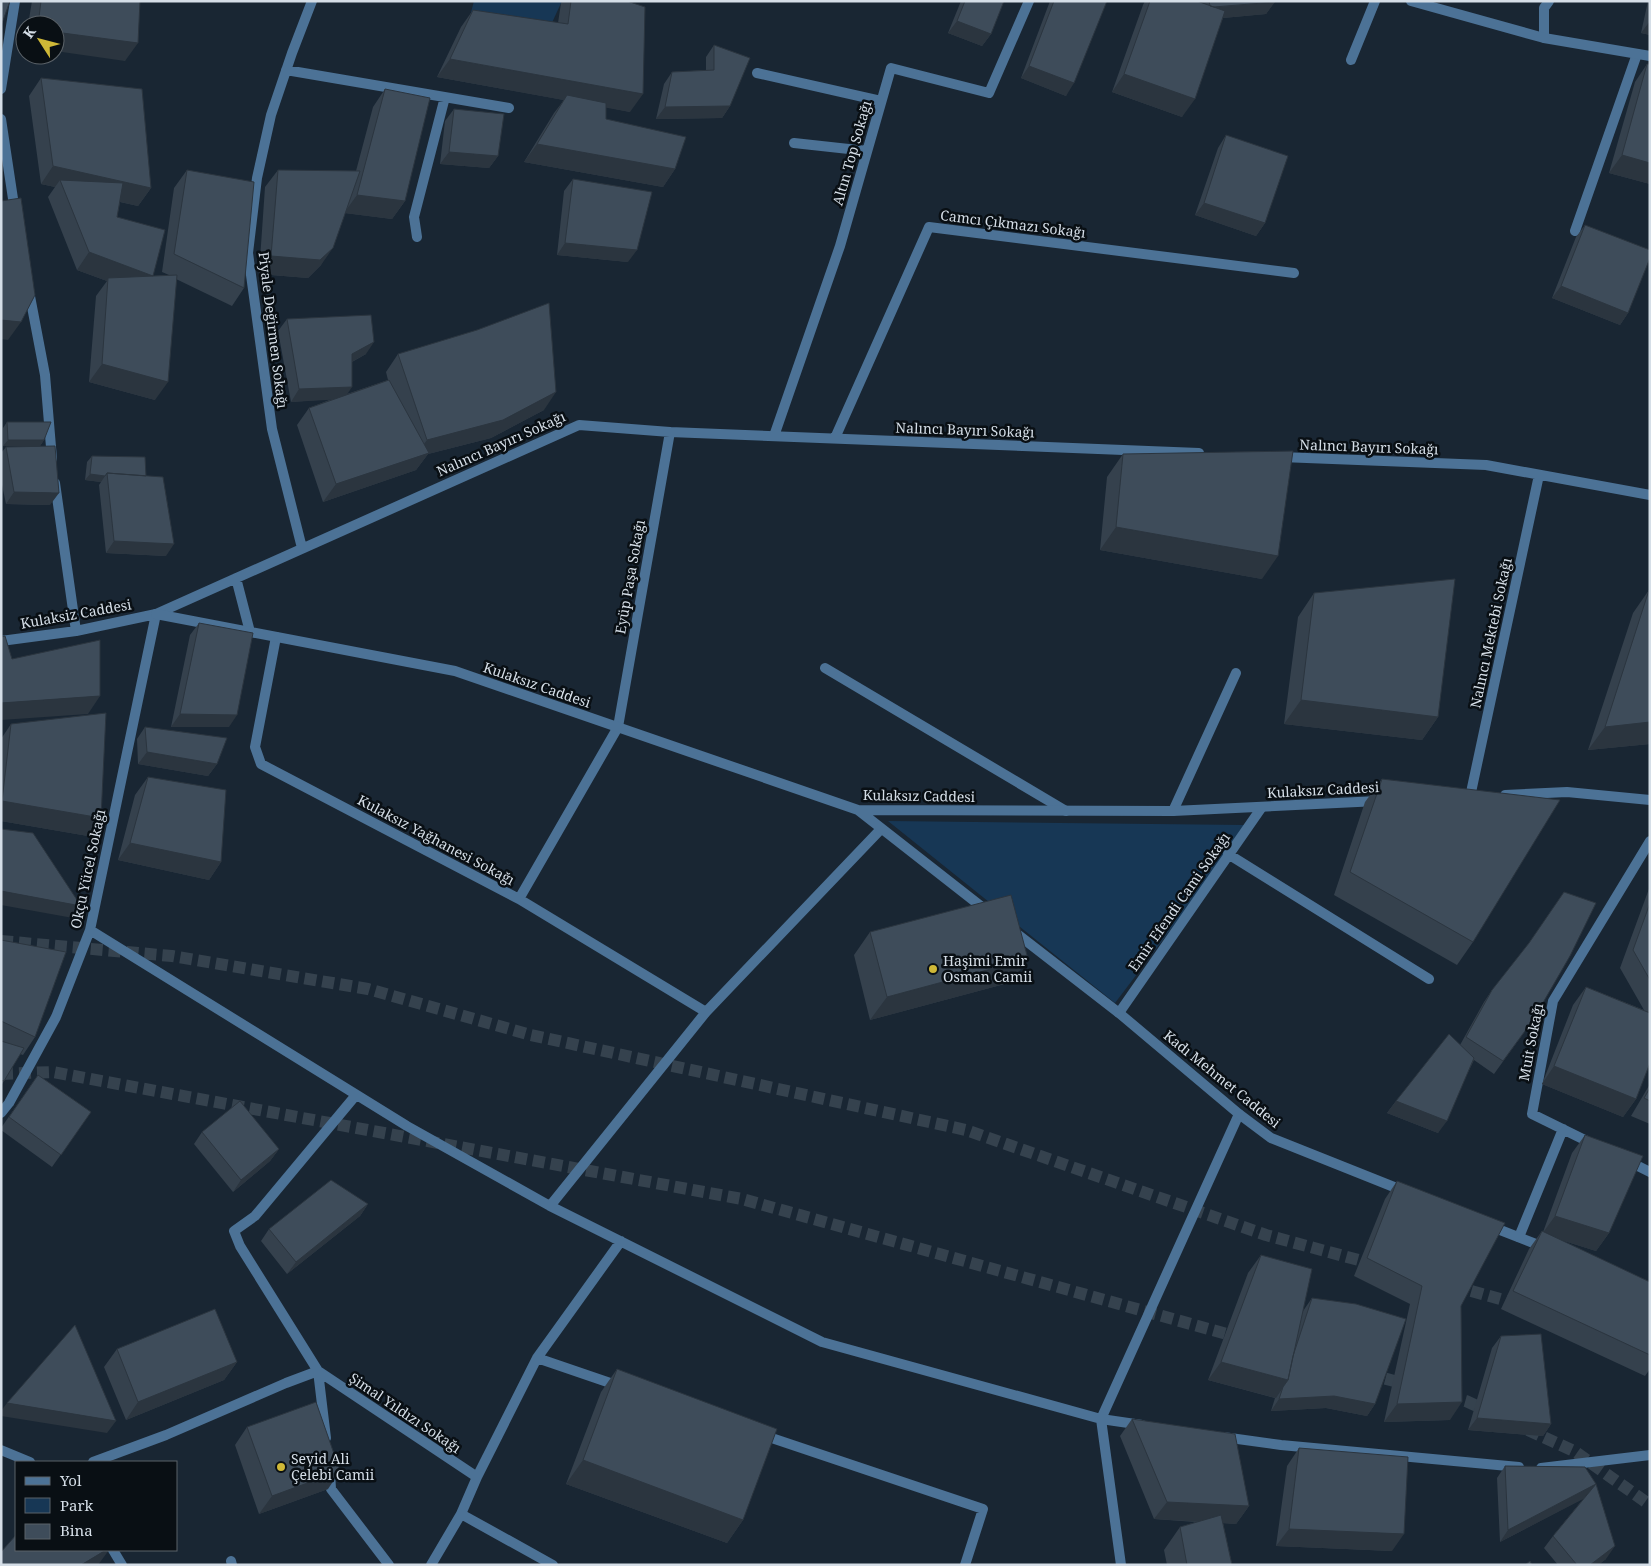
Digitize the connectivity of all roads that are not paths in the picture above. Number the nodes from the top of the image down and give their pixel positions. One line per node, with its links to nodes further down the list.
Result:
1 (15, 1): 13 (street)
2 (312, 1): 11 (street, Piyale Değirmen Sokağı)
3 (1029, 1): 15 (street, Altın Top Sokağı)
4 (1376, 1): 10 (street)
5 (1411, 1): 7 (street)
6 (1549, 1): 7 (street)
7 (1544, 38): 8 (street)
8 (1637, 54): 9 (street); 23 (street)
9 (1650, 56)
10 (1351, 60)
11 (286, 70): 14 (street); 34 (street, Piyale Değirmen Sokağı)
12 (758, 73): 15 (street)
13 (1, 89)
14 (444, 97): 16 (street); 24 (street)
15 (881, 101): 19 (street, Altın Top Sokağı)
16 (509, 108)
17 (1, 119): 21 (street)
18 (794, 143): 19 (street)
19 (867, 151): 28 (street, Altın Top Sokağı)
20 (1, 182): 21 (street)
21 (11, 195): 22 (street)
22 (17, 223)
23 (1576, 231)
24 (417, 237)
25 (1294, 273): 29 (street, Camcı Çıkmazı Sokağı)
26 (27, 280): 37 (street)
27 (670, 432): 28 (street, Nalıncı Bayırı Sokağı); 34 (street, Nalıncı Bayırı Sokağı); 43 (street, Eyüp Paşa Sokağı)
28 (774, 436): 29 (street, Nalıncı Bayırı Sokağı)
29 (835, 438): 30 (street, Nalıncı Bayırı Sokağı)
30 (1210, 454)
31 (1269, 456): 32 (street, Nalıncı Bayırı Sokağı)
32 (1539, 475): 33 (street, Nalıncı Bayırı Sokağı); 45 (street, Nalıncı Mektebi Sokağı)
33 (1650, 495)
34 (302, 548): 35 (street, Nalıncı Bayırı Sokağı)
35 (236, 578): 36 (street, Nalıncı Bayırı Sokağı); 38 (street)
36 (156, 614): 37 (street, Kulaksiz Caddesi); 38 (street, Kulaksız Caddesi); 56 (street, Okçu Yücel Sokağı)
37 (76, 631): 40 (street, Kulaksiz Caddesi)
38 (250, 632): 39 (street, Kulaksız Caddesi)
39 (276, 637): 43 (street, Kulaksız Caddesi); 55 (street, Kulaksız Yağhanesi Sokağı)
40 (1, 640)
41 (824, 668): 50 (street)
42 (1236, 672): 51 (street)
43 (618, 727): 49 (street, Kulaksız Caddesi); 55 (street, Eyüp Paşa Sokağı)
44 (1499, 796): 46 (street)
45 (1470, 797)
46 (1650, 800)
47 (1384, 801): 48 (street, Kulaksız Caddesi)
48 (1262, 807): 51 (street, Kulaksız Caddesi); 54 (street, Emir Efendi Cami Sokağı)
49 (858, 810): 50 (street, Kulaksız Caddesi); 52 (street, Kadı Mehmet Caddesi)
50 (1066, 811): 51 (street, Kulaksız Caddesi)
51 (1172, 811)
52 (881, 829): 58 (street); 59 (street, Kadı Mehmet Caddesi)
53 (1650, 841): 63 (street, Muit Sokağı)
54 (1228, 854): 57 (street); 59 (street, Emir Efendi Cami Sokağı)
55 (519, 899): 58 (street, Kulaksız Yağhanesi Sokağı)
56 (90, 930): 60 (street); 61 (street, Okçu Yücel Sokağı)
57 (1429, 979)
58 (706, 1012): 66 (street)
59 (1119, 1012): 62 (street, Kadı Mehmet Caddesi)
60 (356, 1095): 66 (street); 72 (street)
61 (1, 1113)
62 (1239, 1114): 65 (street, Kadı Mehmet Caddesi); 74 (street)
63 (1562, 1129): 64 (street, Muit Sokağı); 68 (street)
64 (1650, 1172)
65 (1418, 1197)
66 (550, 1206): 69 (street)
67 (1481, 1222): 68 (street)
68 (1519, 1237): 70 (street)
69 (621, 1241): 71 (street); 74 (street)
70 (1555, 1252)
71 (537, 1358): 73 (street); 82 (street)
72 (318, 1371): 81 (street); 82 (street, Şimal Yıldızı Sokağı); 86 (street)
73 (630, 1389)
74 (1101, 1419): 75 (street); 90 (street)
75 (1148, 1426)
76 (751, 1430): 89 (street)
77 (1215, 1436): 79 (street)
78 (1, 1450): 80 (street)
79 (1650, 1455)
80 (28, 1461)
81 (96, 1461)
82 (477, 1477): 83 (street)
83 (462, 1514): 87 (street); 88 (street)
84 (114, 1551): 85 (street)
85 (122, 1565)
86 (390, 1565)
87 (431, 1565)
88 (553, 1565)
89 (965, 1565)
90 (1121, 1565)

